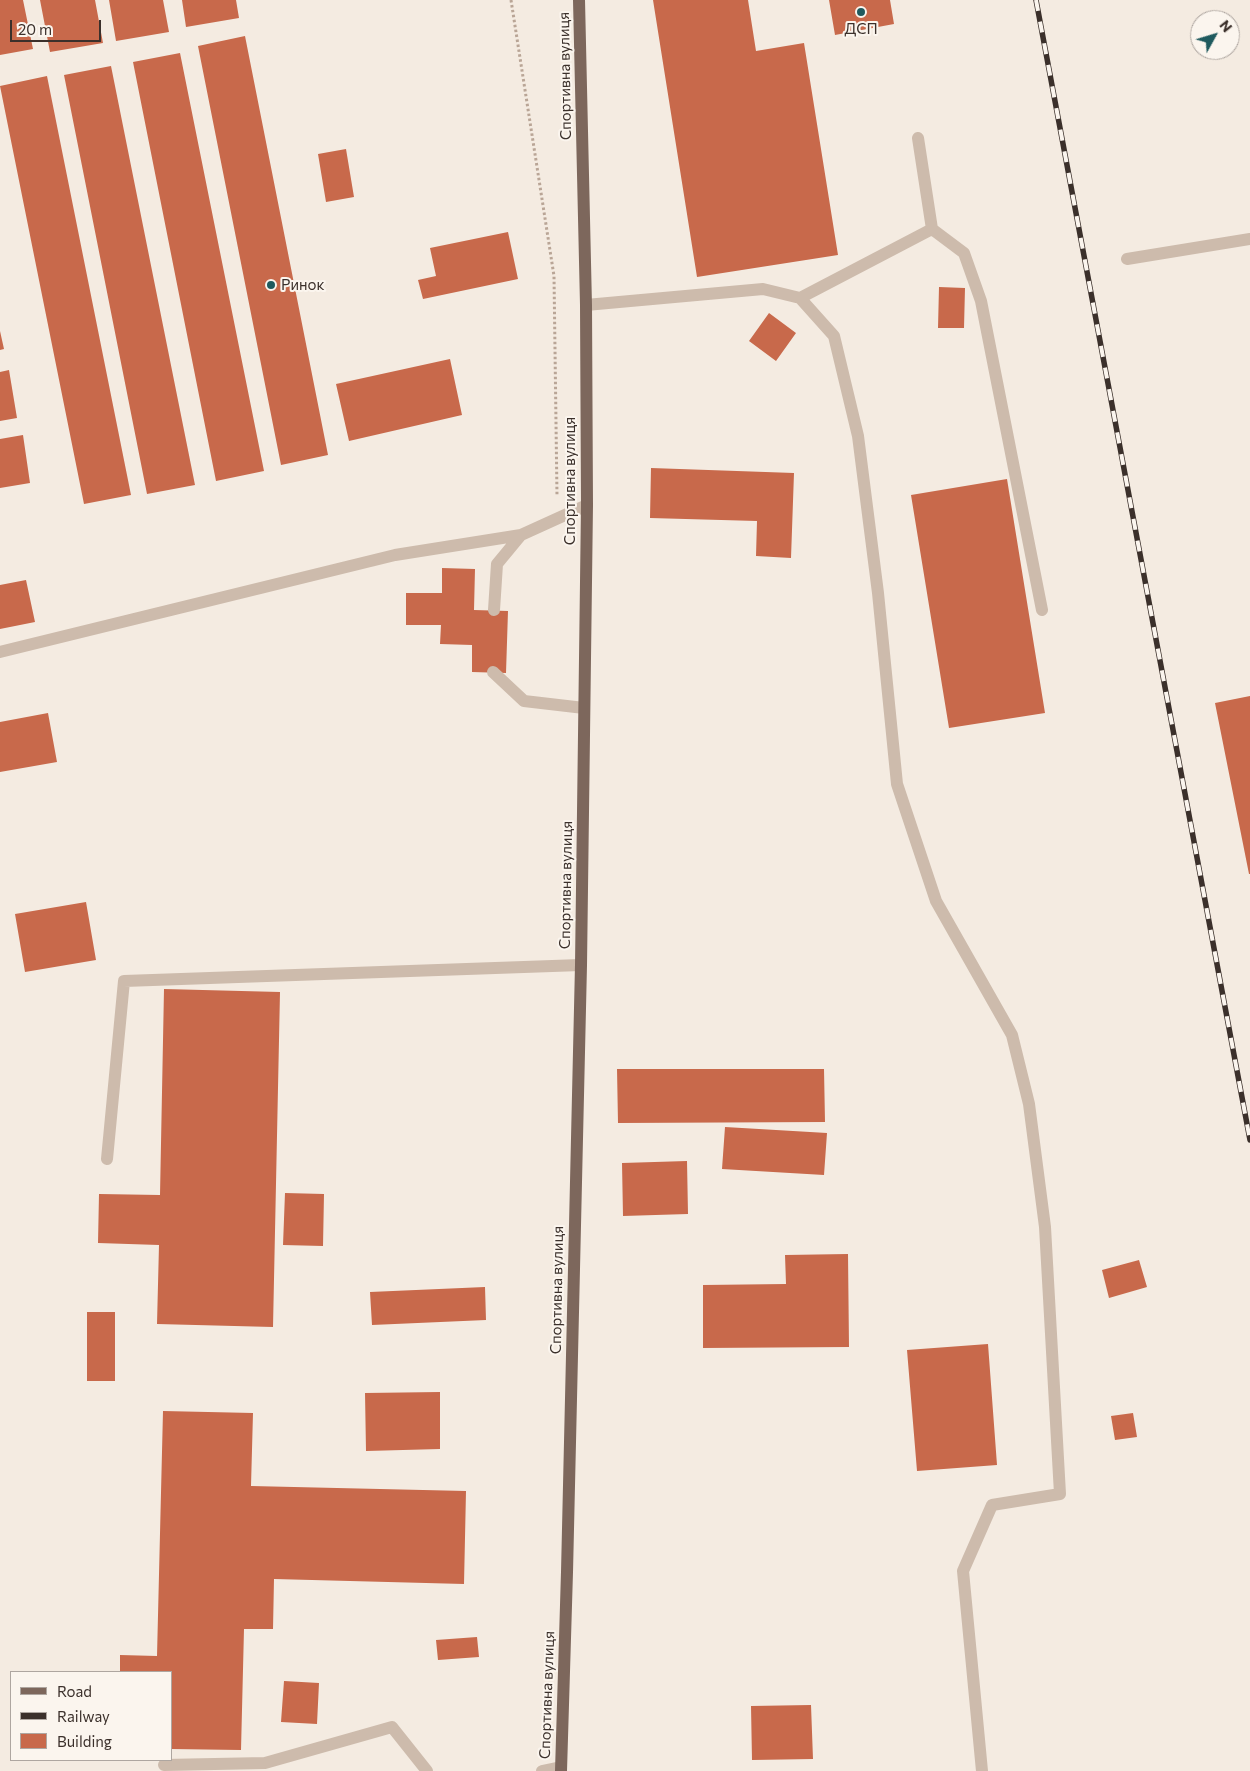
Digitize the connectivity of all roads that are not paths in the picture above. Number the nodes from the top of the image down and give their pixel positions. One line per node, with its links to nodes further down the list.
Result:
1 (579, 0): 7 (main road, Спортивна вулиця)
2 (918, 138): 3 (lane)
3 (932, 229): 6 (lane); 11 (lane)
4 (1250, 240): 5 (lane)
5 (1126, 258)
6 (800, 298): 7 (lane); 21 (lane)
7 (586, 306): 8 (main road, Спортивна вулиця)
8 (587, 505): 9 (lane); 14 (main road, Спортивна вулиця)
9 (521, 535): 10 (lane); 12 (lane)
10 (494, 610)
11 (1042, 610)
12 (0, 652)
13 (493, 672): 14 (lane)
14 (584, 708): 15 (main road, Спортивна вулиця)
15 (581, 965): 16 (lane); 18 (main road, Спортивна вулиця)
16 (106, 1160)
17 (164, 1765): 19 (lane)
18 (561, 1769): 20 (lane)
19 (426, 1771)
20 (542, 1771)
21 (982, 1771)

